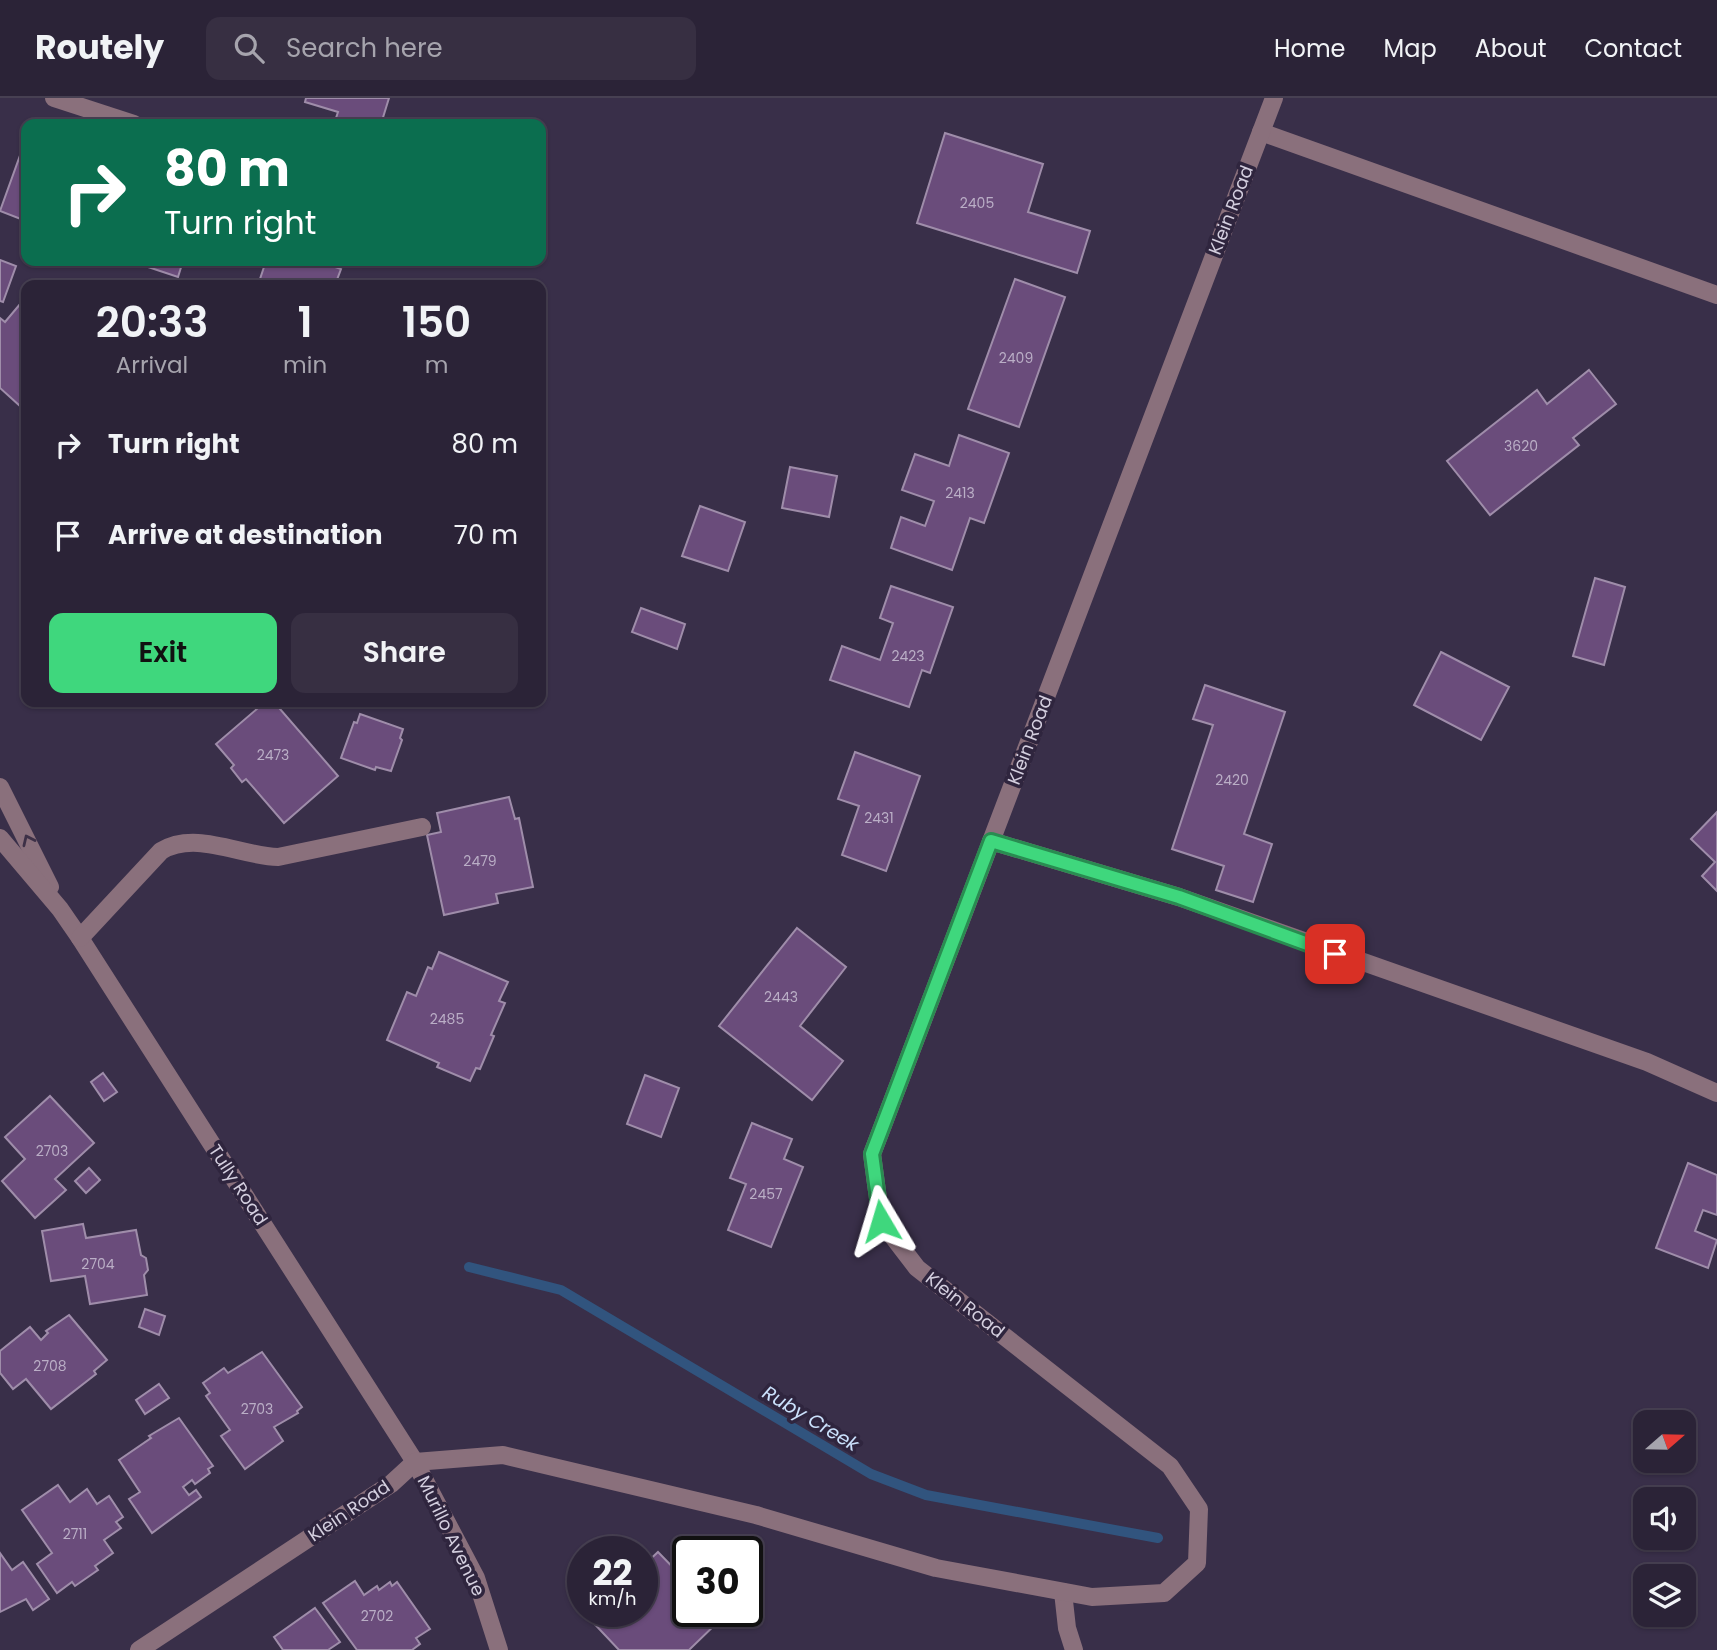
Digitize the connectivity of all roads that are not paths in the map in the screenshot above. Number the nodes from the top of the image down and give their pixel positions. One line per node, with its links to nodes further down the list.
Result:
1 (54, 98): 3 (street)
2 (1274, 98): 4 (street, Klein Road)
3 (119, 119)
4 (1261, 132): 5 (street); 9 (street, Klein Road)
5 (1717, 295)
6 (0, 788): 10 (street, Tully Road, one-way to 6)
7 (422, 827): 11 (street)
8 (0, 838): 10 (street, Tully Road)
9 (991, 841): 12 (street); 14 (street, Klein Road)
10 (60, 909): 11 (street, Tully Road)
11 (79, 938): 13 (street, Tully Road)
12 (1717, 1093)
13 (415, 1462): 14 (street, Klein Road); 15 (street, Klein Road); 16 (street, Murillo Avenue)
14 (1063, 1592): 17 (street)
15 (139, 1650)
16 (499, 1650)
17 (1074, 1650)

